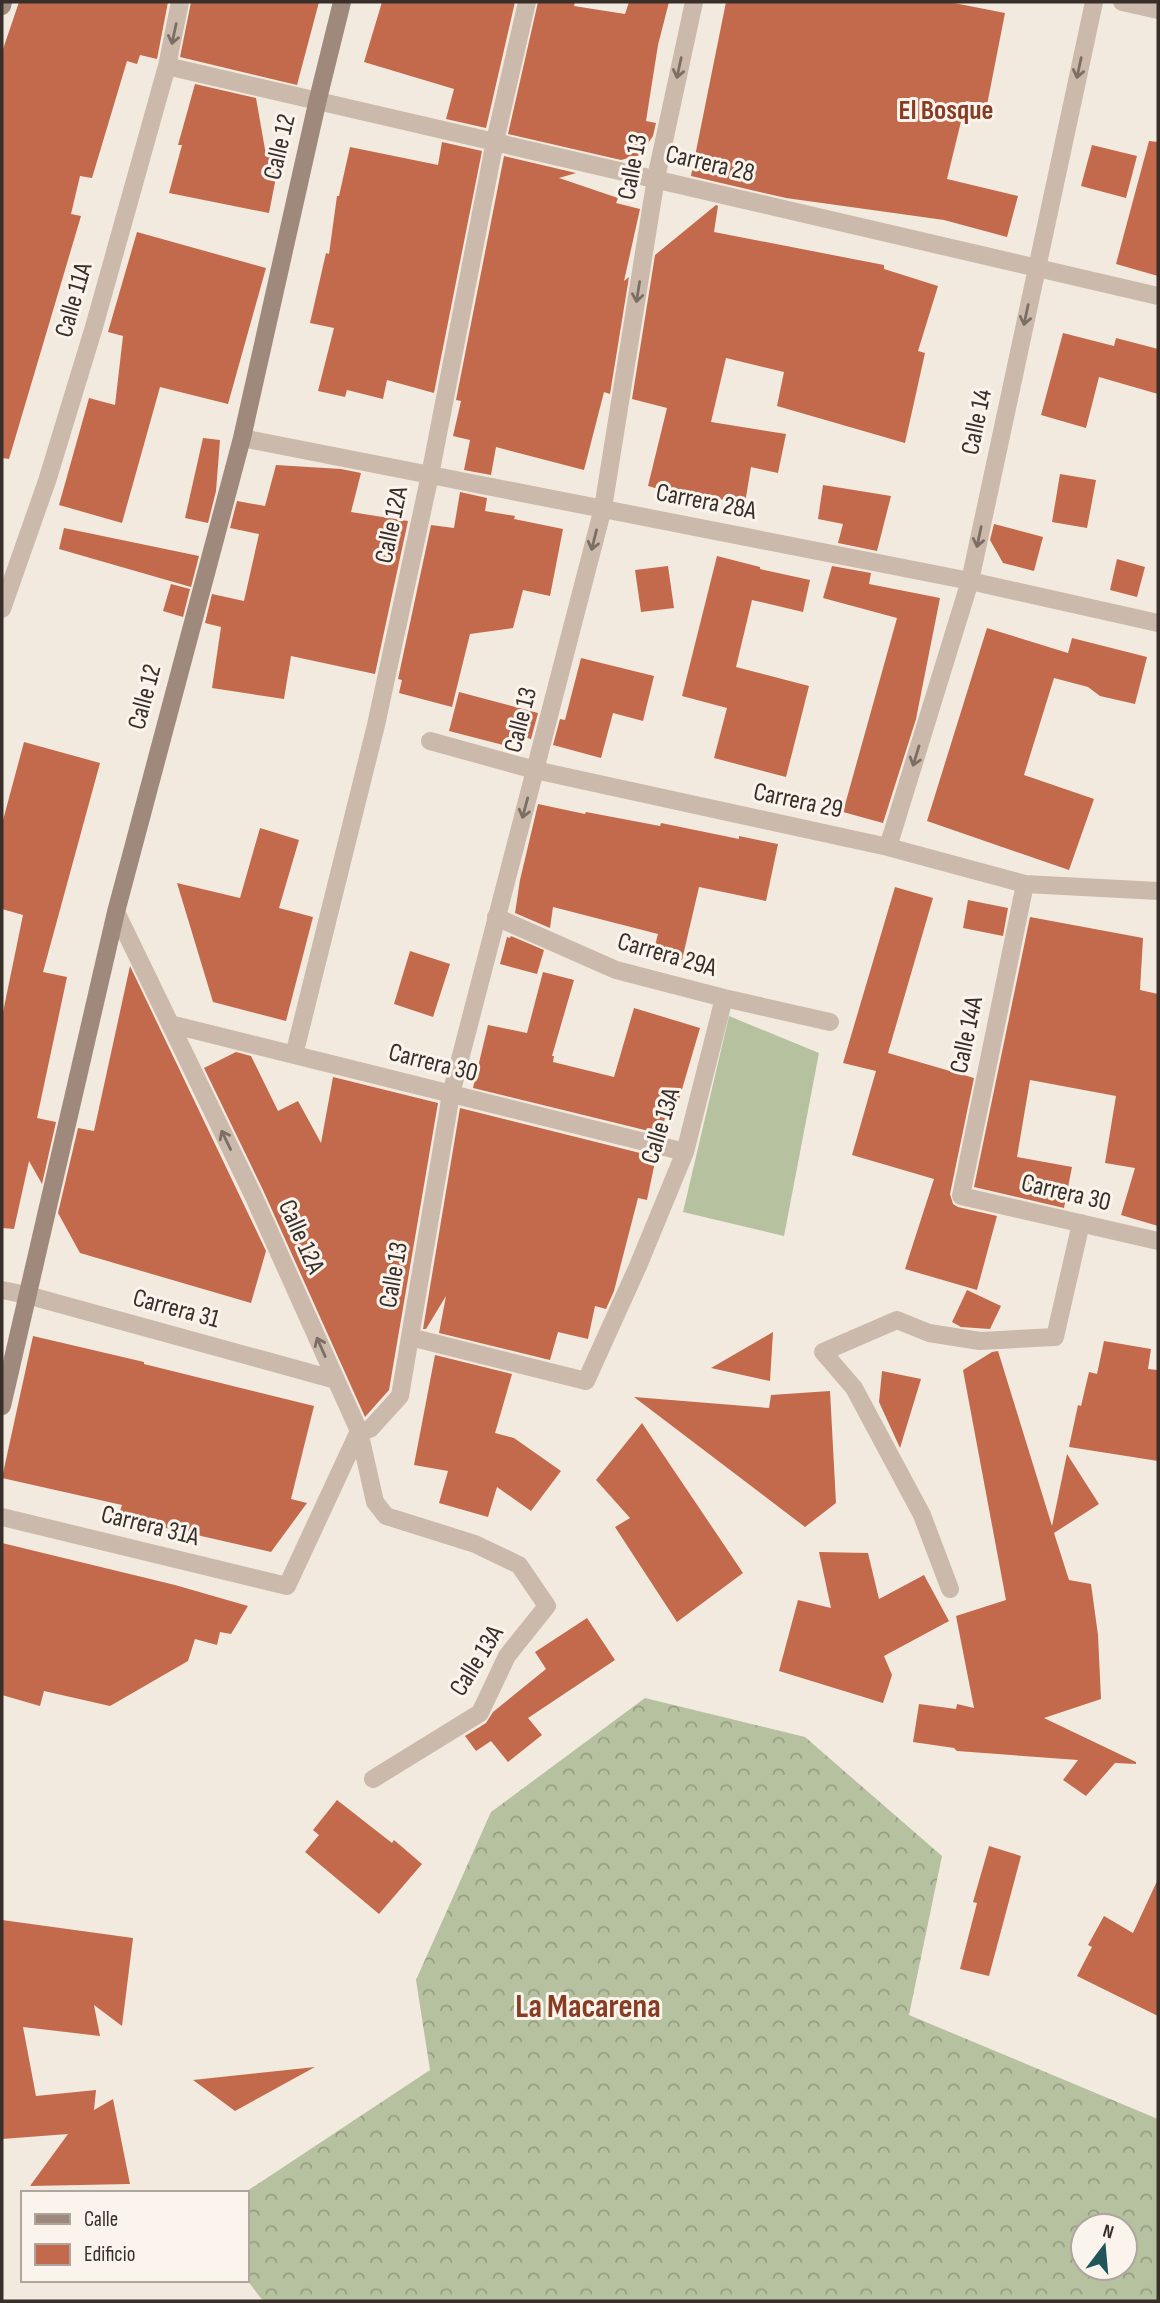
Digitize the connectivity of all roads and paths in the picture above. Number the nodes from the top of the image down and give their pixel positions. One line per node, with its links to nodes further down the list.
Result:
1 (180, 2): 8 (street, Calle 11A, one-way to 8)
2 (342, 2): 9 (street, Calle 12)
3 (527, 2): 10 (street, Calle 12A)
4 (694, 2): 11 (street, Calle 13, one-way to 11)
5 (1094, 2): 12 (street, Calle 14, one-way to 12)
6 (1122, 2): 7 (street)
7 (1158, 10)
8 (167, 66): 9 (street, Carrera 28); 18 (street, Calle 11A)
9 (318, 99): 10 (street, Carrera 28); 14 (street, Calle 12)
10 (495, 141): 11 (street, Carrera 28); 15 (street, Calle 12A)
11 (656, 178): 12 (street, Carrera 28); 16 (street, Calle 13, one-way to 16)
12 (1036, 268): 13 (street, Carrera 28); 17 (street, Calle 14, one-way to 17)
13 (1158, 296)
14 (242, 438): 15 (street, Carrera 28A); 25 (street, Calle 12)
15 (430, 475): 16 (street, Carrera 28A); 30 (street, Calle 12A)
16 (603, 508): 17 (street, Carrera 28A); 21 (street, Calle 13, one-way to 21)
17 (970, 581): 19 (street, Carrera 28A); 22 (street, Calle 14, one-way to 22)
18 (2, 609)
19 (1158, 623)
20 (430, 741): 21 (street, Carrera 29)
21 (535, 770): 22 (street, Carrera 29); 26 (street, Calle 13, one-way to 26)
22 (888, 847): 23 (street, Carrera 29)
23 (1025, 884): 24 (street, Carrera 29); 33 (street, Calle 14A)
24 (1158, 891)
25 (116, 912): 29 (street, Calle 12A); 37 (street, Calle 12)
26 (496, 917): 27 (street, Carrera 29A); 31 (street, Calle 13)
27 (724, 998): 28 (street, Carrera 29A); 32 (street, Calle 13A)
28 (830, 1022)
29 (170, 1024): 30 (street, Carrera 30); 39 (street, Calle 12A, one-way to 29)
30 (294, 1055): 31 (street, Carrera 30)
31 (451, 1094): 32 (street, Carrera 30); 38 (street, Calle 13)
32 (685, 1152): 38 (street, Calle 13A)
33 (961, 1196): 34 (street, Carrera 30)
34 (1081, 1223): 35 (street, Carrera 30); 43 (street)
35 (1158, 1241)
36 (2, 1290): 37 (street, Carrera 31)
37 (27, 1295): 39 (street, Carrera 31); 40 (street, Calle 12)
38 (410, 1337): 41 (street, Calle 13)
39 (336, 1380): 41 (street, Calle 12A)
40 (2, 1406)
41 (359, 1431): 42 (street, Carrera 31A); 44 (street, Calle 13A)
42 (2, 1517)
43 (950, 1589)
44 (373, 1779)

